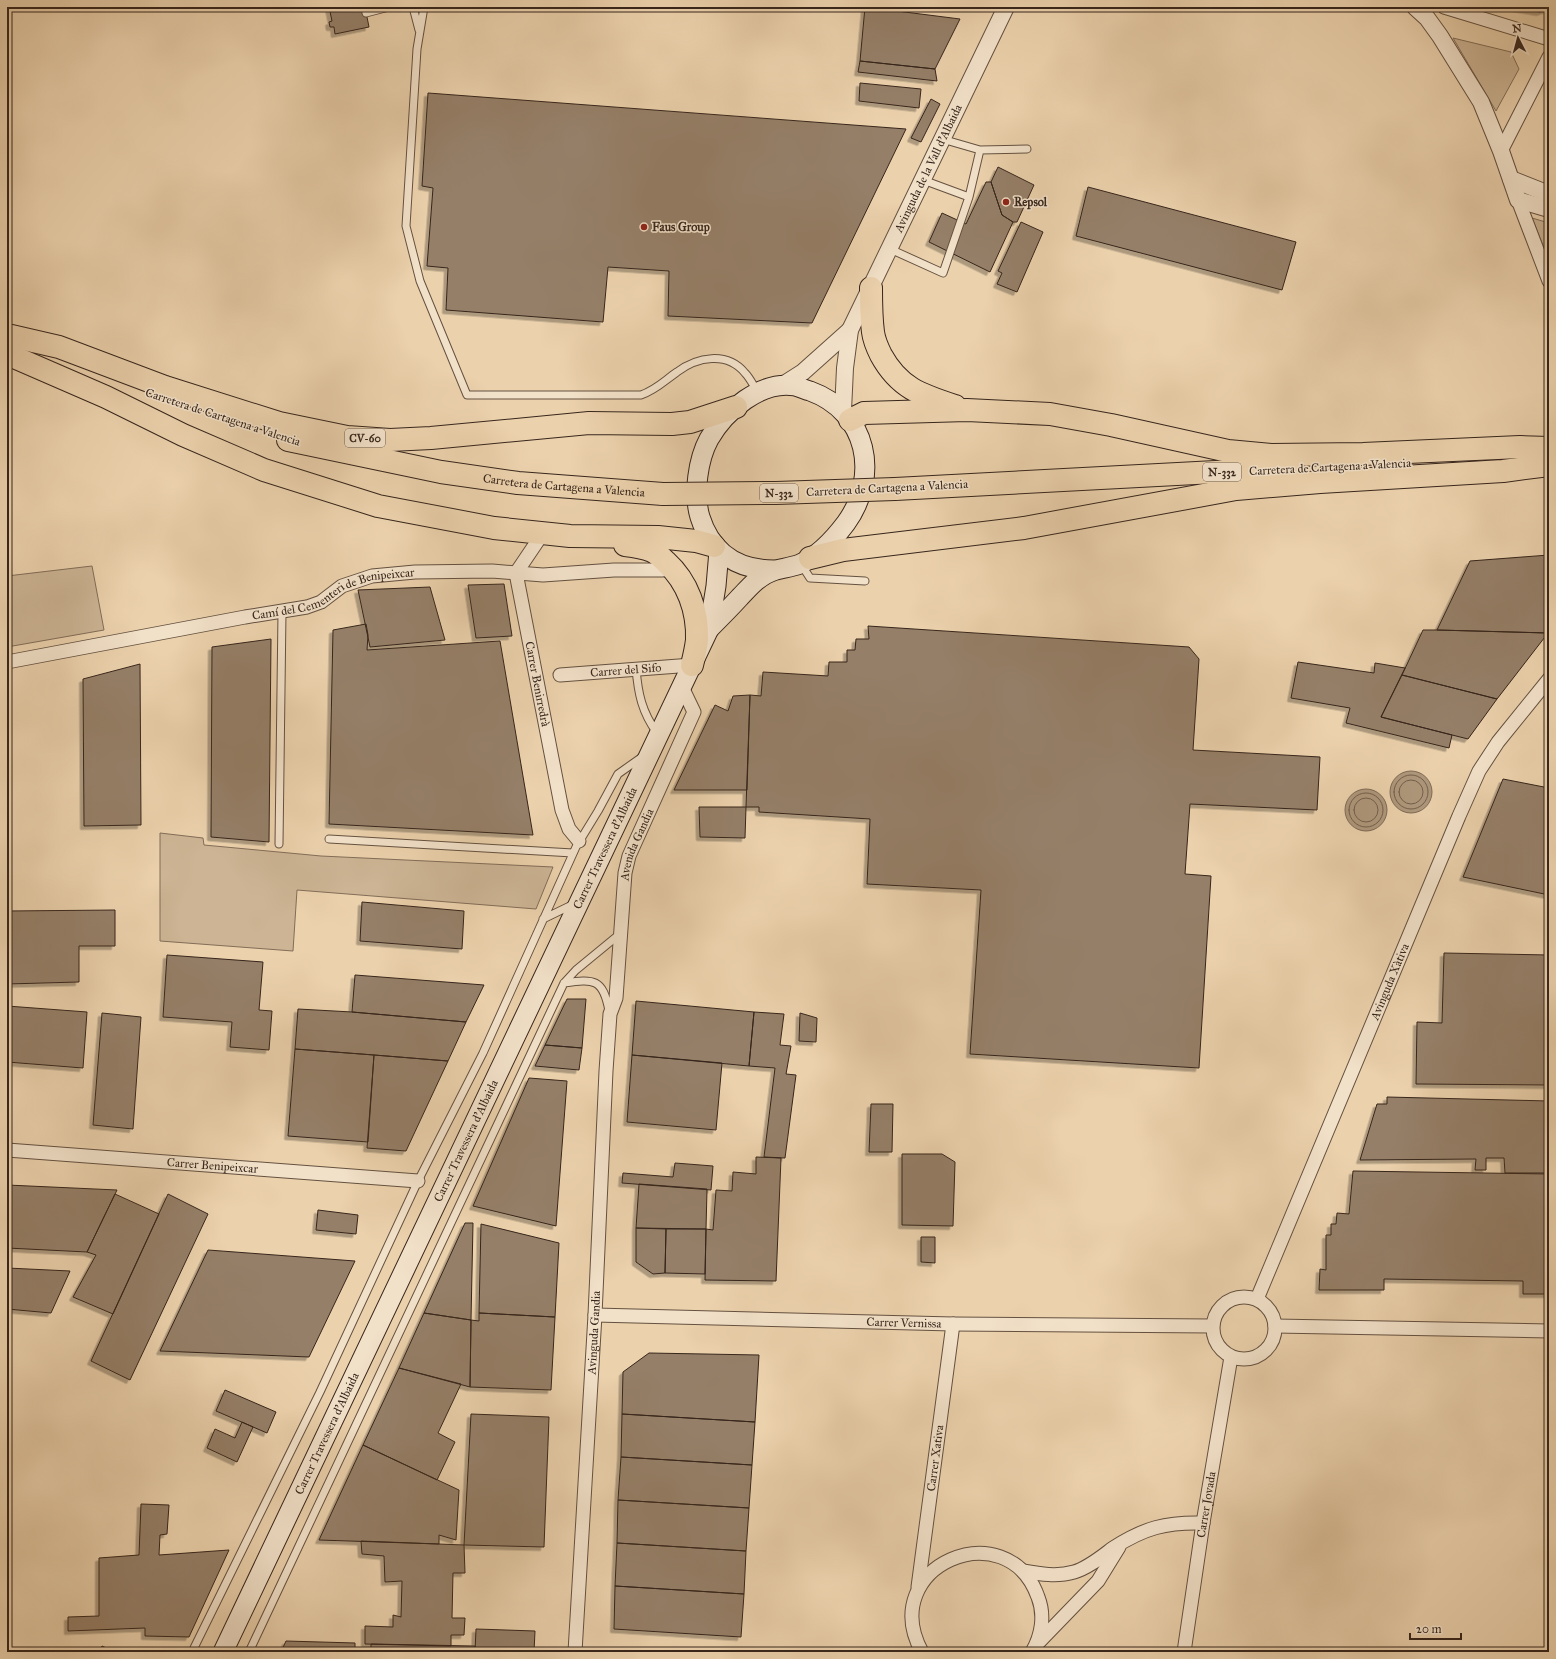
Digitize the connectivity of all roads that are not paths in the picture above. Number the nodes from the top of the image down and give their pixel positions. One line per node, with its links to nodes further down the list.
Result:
1 (389, 7): 7 (lane)
2 (413, 7): 8 (lane)
3 (424, 7): 8 (lane)
4 (1006, 7): 11 (street, Avinguda de la Vall d'Albaida)
5 (1415, 7): 14 (street)
6 (1444, 7): 9 (street)
7 (366, 13)
8 (420, 33): 29 (lane)
9 (1549, 39)
10 (1549, 57): 14 (street)
11 (942, 139): 13 (lane); 16 (street, Avinguda de la Vall d'Albaida)
12 (1027, 149): 13 (lane)
13 (980, 150): 18 (lane)
14 (1502, 151): 15 (street)
15 (1511, 179): 17 (street); 19 (street)
16 (923, 180): 18 (lane); 21 (street, Avinguda de la Vall d'Albaida)
17 (1549, 194)
18 (968, 197): 21 (lane)
19 (1518, 200): 20 (street); 22 (street)
20 (1549, 210)
21 (890, 249): 23 (street, Avinguda de la Vall d'Albaida)
22 (1549, 281)
23 (871, 288): 24 (street, Avinguda de la Vall d'Albaida); 31 (highway)
24 (850, 330): 28 (street, Avinguda de la Vall d'Albaida); 32 (street, Avinguda de la Vall d'Albaida)
25 (7, 335): 30 (highway, CV-60)
26 (7, 338): 34 (highway, Carretera de Cartagena a Valencia / N-332, bridge)
27 (7, 354): 36 (highway)
28 (782, 386): 29 (main road); 32 (main road)
29 (757, 393): 30 (main road)
30 (736, 407): 38 (main road)
31 (967, 410): 32 (highway); 33 (highway)
32 (847, 415): 39 (main road)
33 (1549, 448)
34 (1549, 457)
35 (1549, 465): 39 (highway)
36 (543, 533): 37 (highway); 42 (street)
37 (570, 536): 38 (highway); 47 (highway)
38 (716, 548): 41 (main road); 45 (main road, Carrer Travessera d'Albaida)
39 (806, 561): 41 (main road); 43 (lane)
40 (663, 570): 42 (street, Camí del Cementeri de Benipeixcar)
41 (774, 570): 45 (main road, Carrer Travessera d'Albaida)
42 (516, 573): 44 (street, Camí del Cementeri de Benipeixcar); 54 (street, Carrer Benirredrà)
43 (865, 581)
44 (282, 612): 46 (street, Camí del Cementeri de Benipeixcar); 55 (lane)
45 (709, 629): 47 (main road, Carrer Travessera d'Albaida)
46 (7, 662)
47 (692, 665): 48 (street, Carrer del Sifo); 51 (main road, Carrer Travessera d'Albaida)
48 (636, 668): 49 (street, Carrer del Sifo); 52 (lane)
49 (560, 675)
50 (1549, 679): 64 (street, Avinguda Xàtiva)
51 (682, 687): 52 (main road, Carrer Travessera d'Albaida); 59 (street, Avenida Gandia)
52 (655, 743): 54 (lane); 57 (main road, Carrer Travessera d'Albaida)
53 (329, 839): 56 (lane)
54 (579, 842): 56 (lane)
55 (279, 844)
56 (573, 853): 58 (lane)
57 (580, 901): 58 (lane); 77 (main road, Carrer Travessera d'Albaida)
58 (543, 919): 63 (lane)
59 (621, 933): 60 (lane); 61 (street, Avenida Gandia)
60 (564, 983): 61 (lane); 78 (lane)
61 (610, 1014): 65 (street, Avinguda Gandia)
62 (7, 1150): 63 (street, Carrer Benipeixcar)
63 (418, 1181): 76 (lane)
64 (1257, 1299): 67 (street); 68 (street)
65 (595, 1315): 66 (street, Carrer Vernissa); 79 (street, Avinguda Gandia)
66 (953, 1324): 67 (street, Carrer Vernissa); 74 (street, Carrer Xativa)
67 (1212, 1326): 70 (street)
68 (1275, 1326): 69 (street); 70 (street)
69 (1549, 1331)
70 (1231, 1357): 71 (street, Carrer Jovada)
71 (1203, 1523): 72 (street); 81 (street, Carrer Jovada)
72 (1121, 1544): 73 (street); 75 (street)
73 (1022, 1571): 74 (street); 75 (street)
74 (917, 1591): 80 (street, Carrer Xativa)
75 (1034, 1648)
76 (192, 1652)
77 (223, 1652)
78 (249, 1652)
79 (575, 1652)
80 (922, 1652)
81 (1184, 1652)

